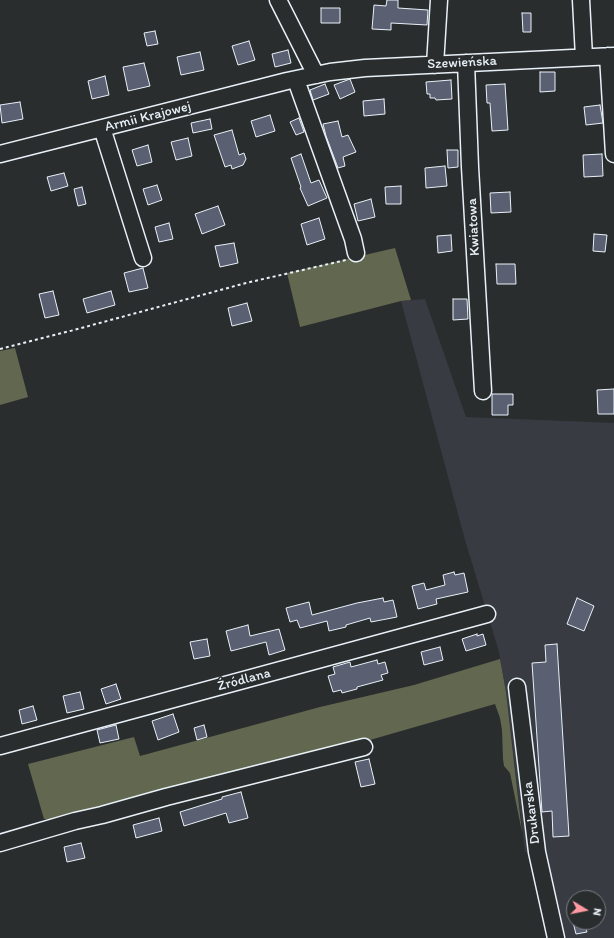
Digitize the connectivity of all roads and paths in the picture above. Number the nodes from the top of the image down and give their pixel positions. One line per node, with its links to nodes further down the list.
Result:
1 (278, 0): 8 (street)
2 (439, 0): 7 (street)
3 (581, 0): 5 (street)
4 (611, 56): 5 (street, Szewieńska); 12 (street, Szewieńska)
5 (584, 57): 6 (street, Szewieńska)
6 (466, 63): 7 (street, Szewieńska); 16 (street, Kwiatowa)
7 (435, 65): 8 (street, Szewieńska)
8 (316, 75): 9 (street, Armii Krajowej)
9 (296, 80): 10 (street, Armii Krajowej); 13 (street)
10 (102, 128): 11 (street, Armii Krajowej); 14 (street)
11 (0, 154)
12 (614, 154)
13 (356, 253): 15 (path)
14 (143, 258)
15 (0, 349)
16 (483, 392)
17 (487, 614): 19 (street, Źródlana)
18 (517, 687): 22 (street, Drukarska)
19 (0, 746)
20 (364, 746): 21 (street)
21 (0, 843)
22 (556, 938)

